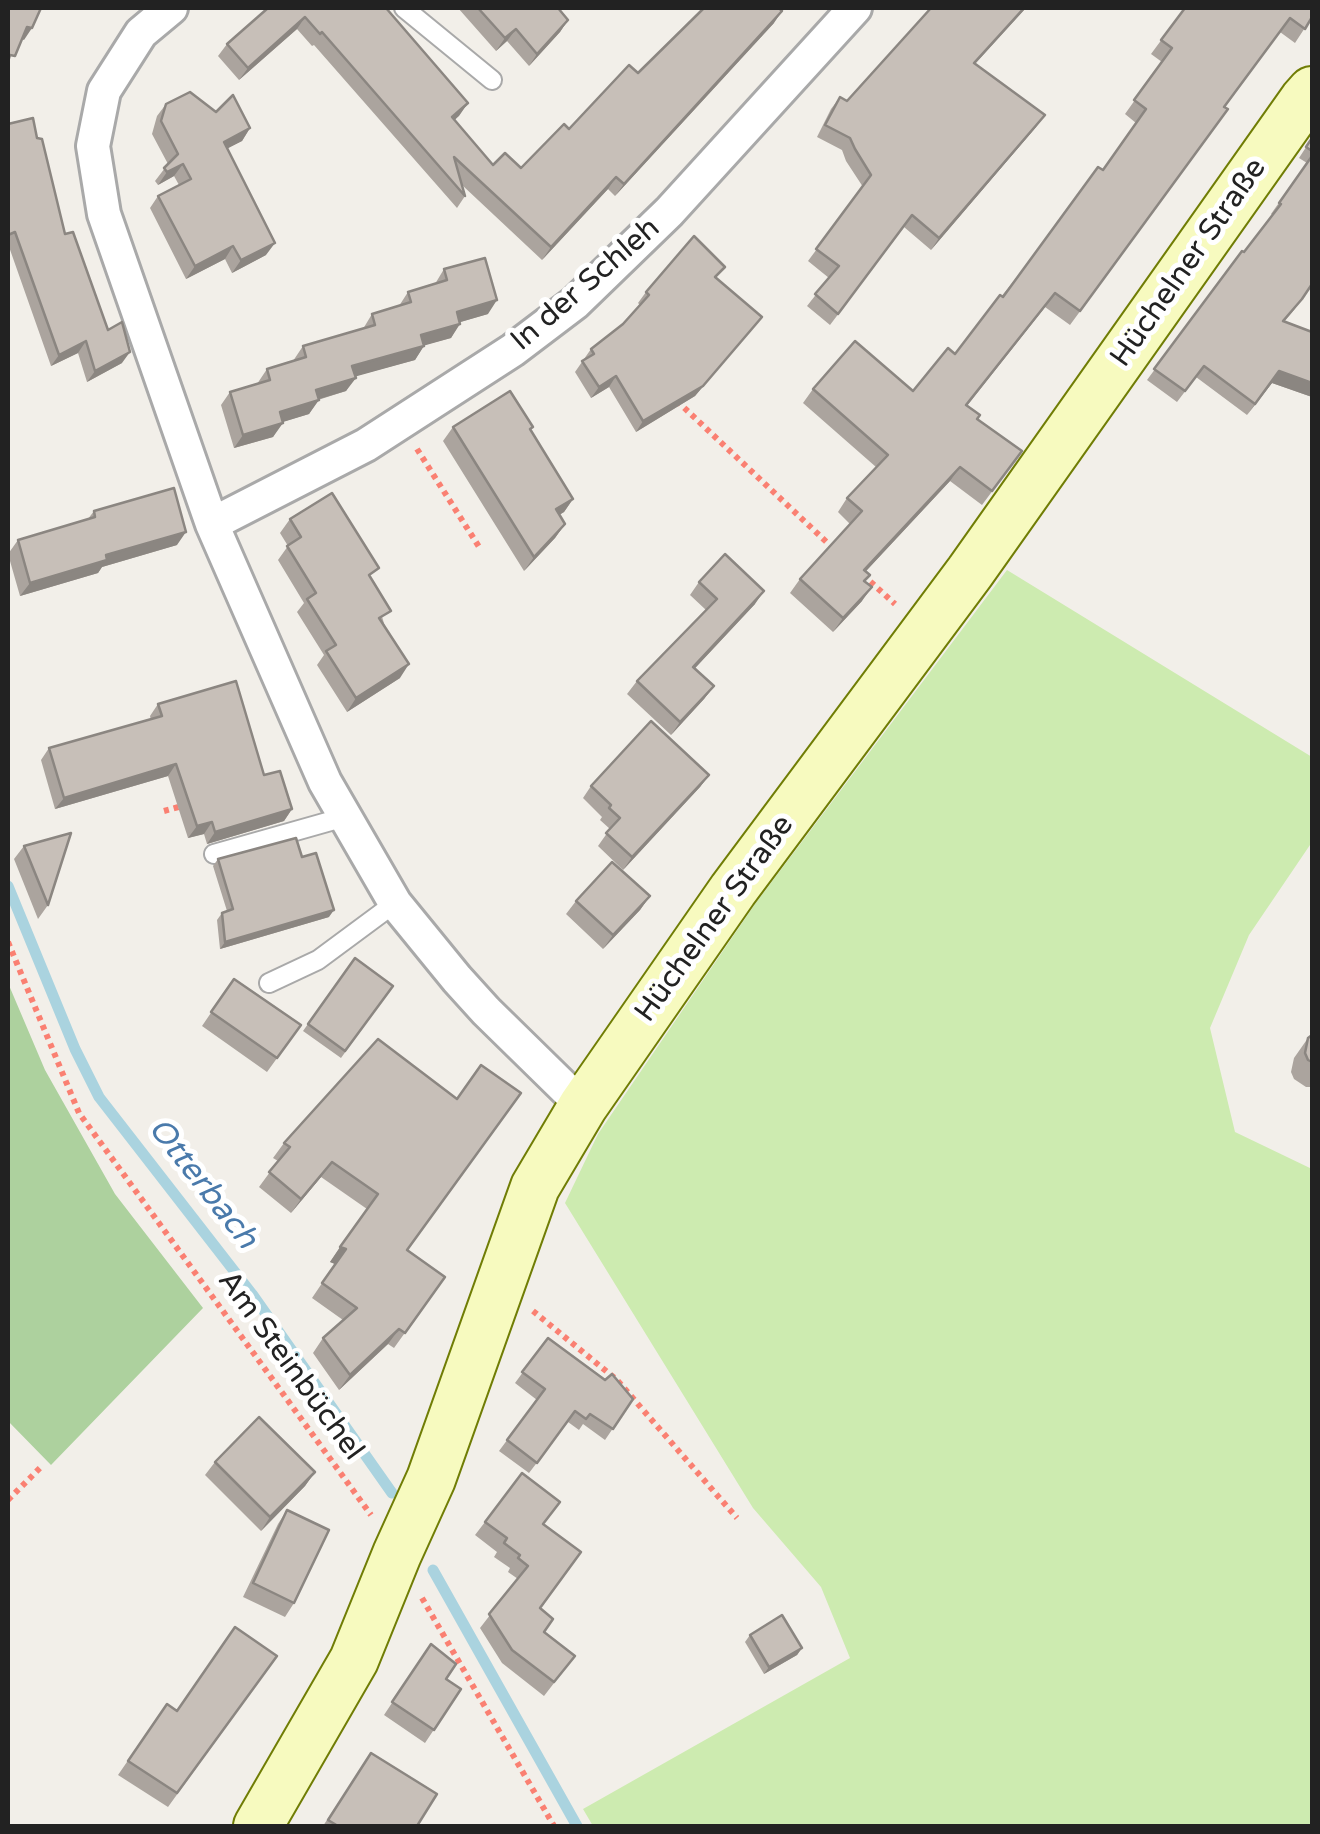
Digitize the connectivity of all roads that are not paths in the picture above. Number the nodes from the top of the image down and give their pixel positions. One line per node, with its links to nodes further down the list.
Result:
1 (172, 8): 6 (street)
2 (404, 8): 4 (lane)
3 (855, 8): 6 (street, In der Schleh)
4 (492, 80)
5 (1312, 91): 11 (street, Hüchelner Straße)
6 (212, 524): 7 (street)
7 (345, 817): 8 (lane); 9 (street)
8 (214, 854)
9 (395, 903): 10 (lane); 11 (street)
10 (269, 983)
11 (583, 1106): 12 (street, Hüchelner Straße)
12 (258, 1826)

